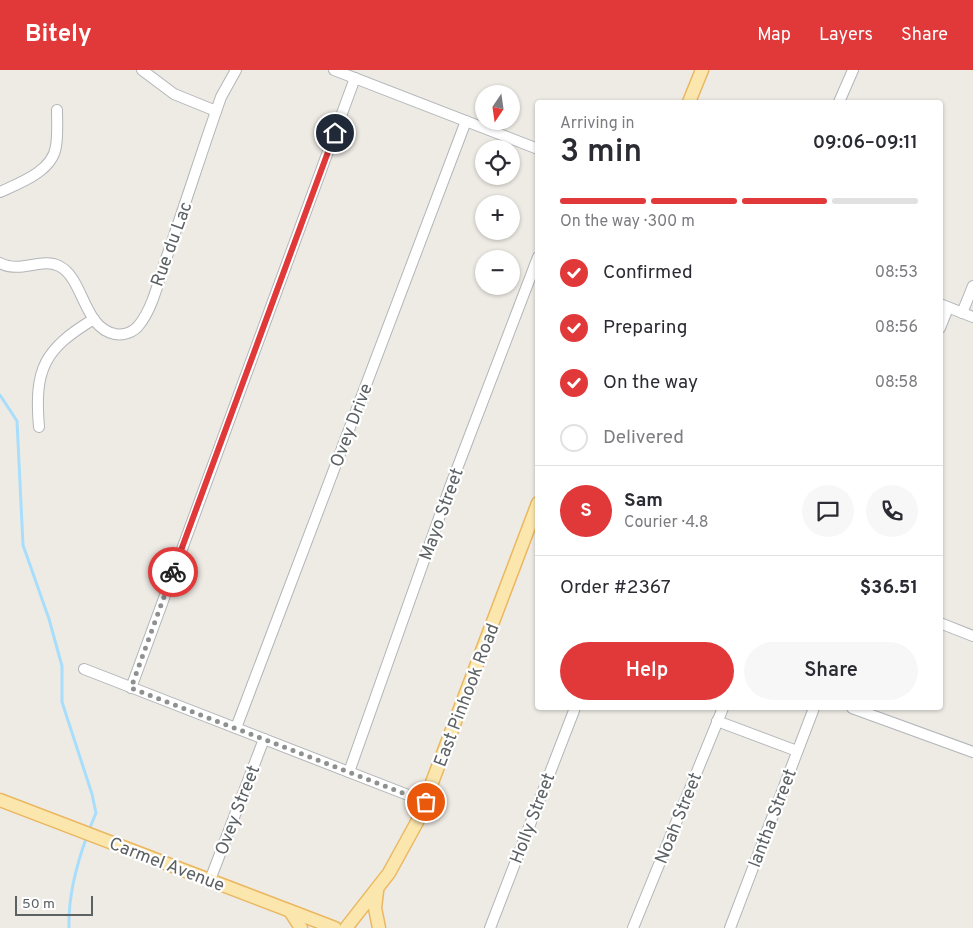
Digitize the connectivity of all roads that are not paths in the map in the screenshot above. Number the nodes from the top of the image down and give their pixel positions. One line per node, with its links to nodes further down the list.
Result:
1 (142, 70): 10 (street)
2 (236, 70): 10 (street, Rue du Lac)
3 (334, 70): 6 (street)
4 (702, 70): 7 (main road)
5 (853, 70): 8 (street)
6 (355, 78): 11 (street); 26 (street)
7 (690, 100)
8 (840, 100)
9 (57, 110): 13 (street)
10 (216, 111): 20 (street, Rue du Lac)
11 (466, 121): 12 (street); 32 (street, Ovey Drive)
12 (535, 148)
13 (4, 190)
14 (0, 263): 20 (street, Rue du Lac)
15 (535, 265): 36 (street, Mayo Street)
16 (973, 286): 18 (street)
17 (944, 306): 18 (street)
18 (962, 313): 19 (street)
19 (973, 317)
20 (94, 319): 21 (street)
21 (38, 426)
22 (535, 511): 38 (main road, East Pinhook Road)
23 (943, 624): 24 (street)
24 (973, 636)
25 (84, 670): 26 (street)
26 (131, 688): 32 (street)
27 (573, 710): 46 (street, Holly Street)
28 (722, 710): 31 (street, Noah Street)
29 (813, 710): 34 (street, Iantha Street)
30 (858, 710): 35 (street)
31 (717, 721): 34 (street); 47 (street, Noah Street)
32 (236, 728): 33 (street)
33 (264, 739): 36 (street); 39 (street, Ovey Street)
34 (797, 751): 48 (street, Iantha Street)
35 (973, 752)
36 (349, 772): 38 (street)
37 (0, 800): 39 (main road, Carmel Avenue)
38 (426, 802): 40 (main road, East Pinhook Road)
39 (210, 880): 41 (main road, Carmel Avenue)
40 (377, 889): 44 (main road, East Pinhook Road); 45 (main road)
41 (290, 912): 42 (main road); 43 (main road, Carmel Avenue)
42 (301, 928)
43 (335, 928)
44 (346, 928)
45 (379, 928)
46 (490, 928)
47 (633, 928)
48 (730, 928)

